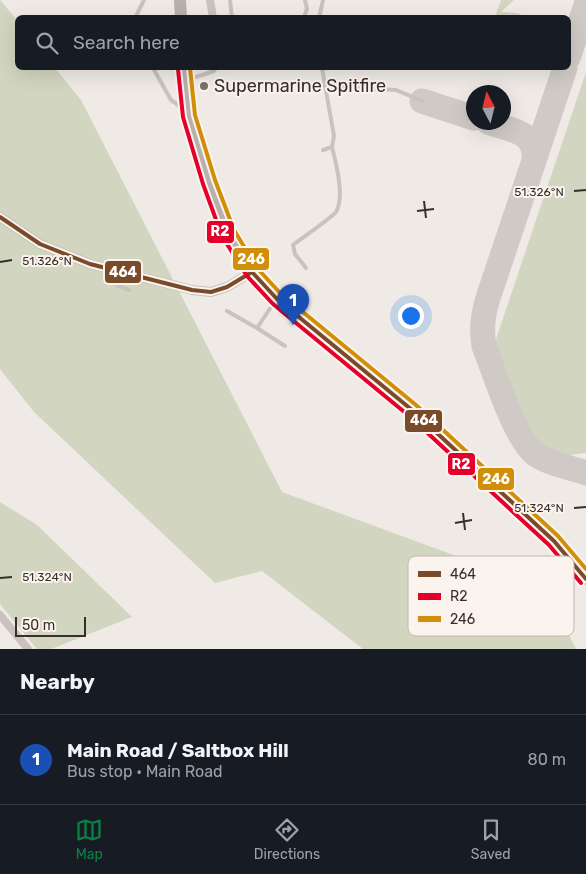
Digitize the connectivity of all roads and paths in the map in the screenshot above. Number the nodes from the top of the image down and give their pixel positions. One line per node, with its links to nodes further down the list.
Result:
1 (144, 0): 7 (lane)
2 (180, 0): 8 (main road)
3 (210, 0): 9 (street)
4 (230, 0): 10 (lane)
5 (305, 0): 11 (lane)
6 (323, 0): 12 (lane)
7 (136, 15)
8 (181, 15)
9 (212, 15)
10 (232, 15)
11 (305, 15)
12 (319, 15)
13 (153, 70): 19 (lane)
14 (215, 70): 16 (lane)
15 (322, 70): 17 (lane)
16 (184, 74): 19 (main road)
17 (325, 86): 18 (lane); 20 (lane)
18 (422, 101)
19 (188, 112): 25 (main road)
20 (332, 147): 21 (lane); 23 (lane)
21 (323, 150)
22 (0, 217): 24 (street)
23 (306, 268)
24 (118, 271): 25 (street); 26 (lane)
25 (252, 272): 27 (main road)
26 (129, 290)
27 (277, 299): 29 (lane); 31 (main road)
28 (227, 311): 29 (lane)
29 (257, 328): 30 (lane)
30 (285, 346)
31 (567, 556)
32 (574, 565): 33 (main road)
33 (586, 579)
34 (0, 615): 35 (street)
35 (28, 649)

